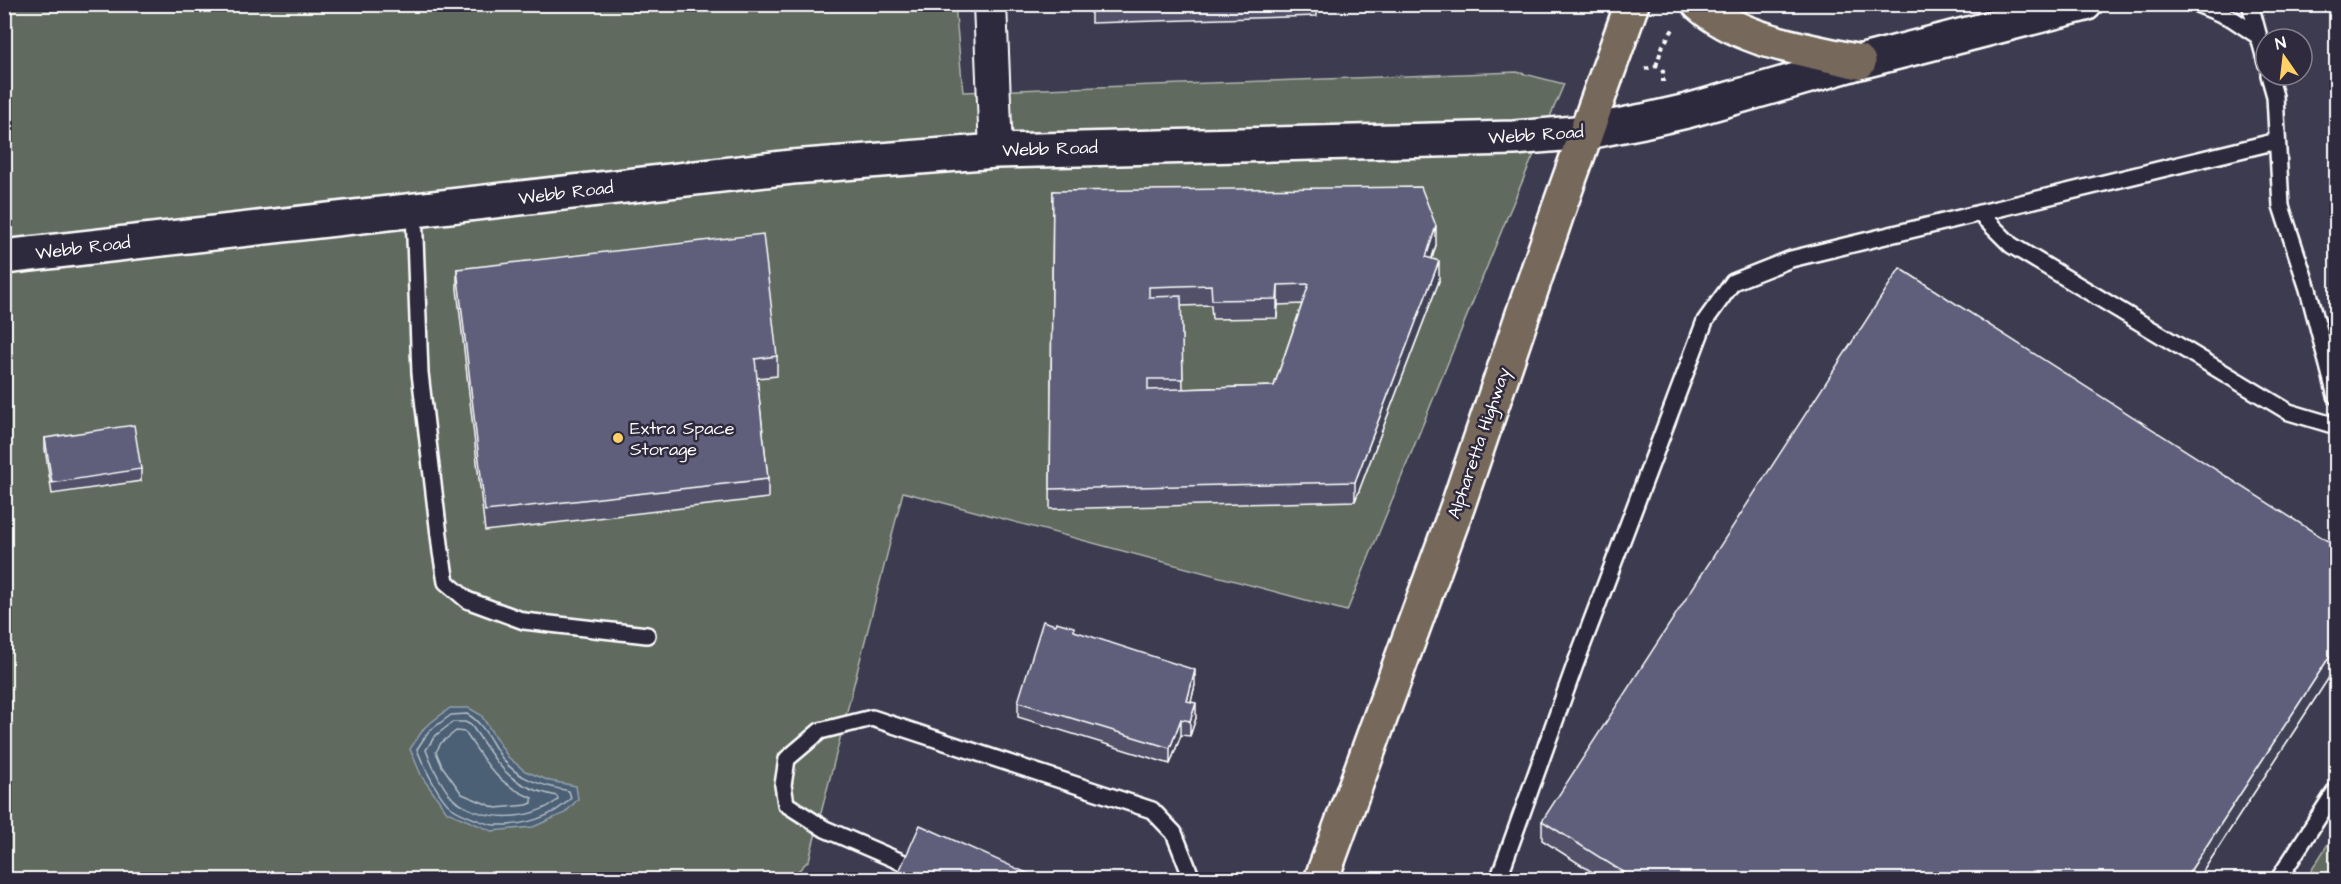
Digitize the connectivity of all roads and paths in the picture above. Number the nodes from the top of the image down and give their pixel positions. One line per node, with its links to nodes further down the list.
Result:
1 (990, 4): 16 (street)
2 (1632, 4): 14 (main road, Alpharetta Highway)
3 (2085, 4): 9 (street, Webb Road)
4 (2197, 4): 8 (lane)
5 (2250, 4): 7 (lane)
6 (1688, 14): 9 (main road); 10 (path)
7 (2256, 27)
8 (2254, 33)
9 (1859, 62): 14 (street, Webb Road)
10 (1656, 66): 11 (path); 12 (path)
11 (1645, 69)
12 (1663, 85)
13 (2272, 87): 15 (lane)
14 (1587, 132): 16 (street, Webb Road); 26 (main road, Alpharetta Highway)
15 (2277, 141): 18 (lane); 20 (lane)
16 (996, 151): 17 (street, Webb Road)
17 (414, 211): 19 (street, Webb Road); 22 (lane)
18 (1979, 213): 21 (lane); 27 (lane)
19 (4, 258)
20 (2337, 396)
21 (2337, 426)
22 (647, 635)
23 (2337, 790): 28 (lane)
24 (943, 879): 25 (lane)
25 (1185, 879)
26 (1322, 879)
27 (1498, 879)
28 (2278, 879)

